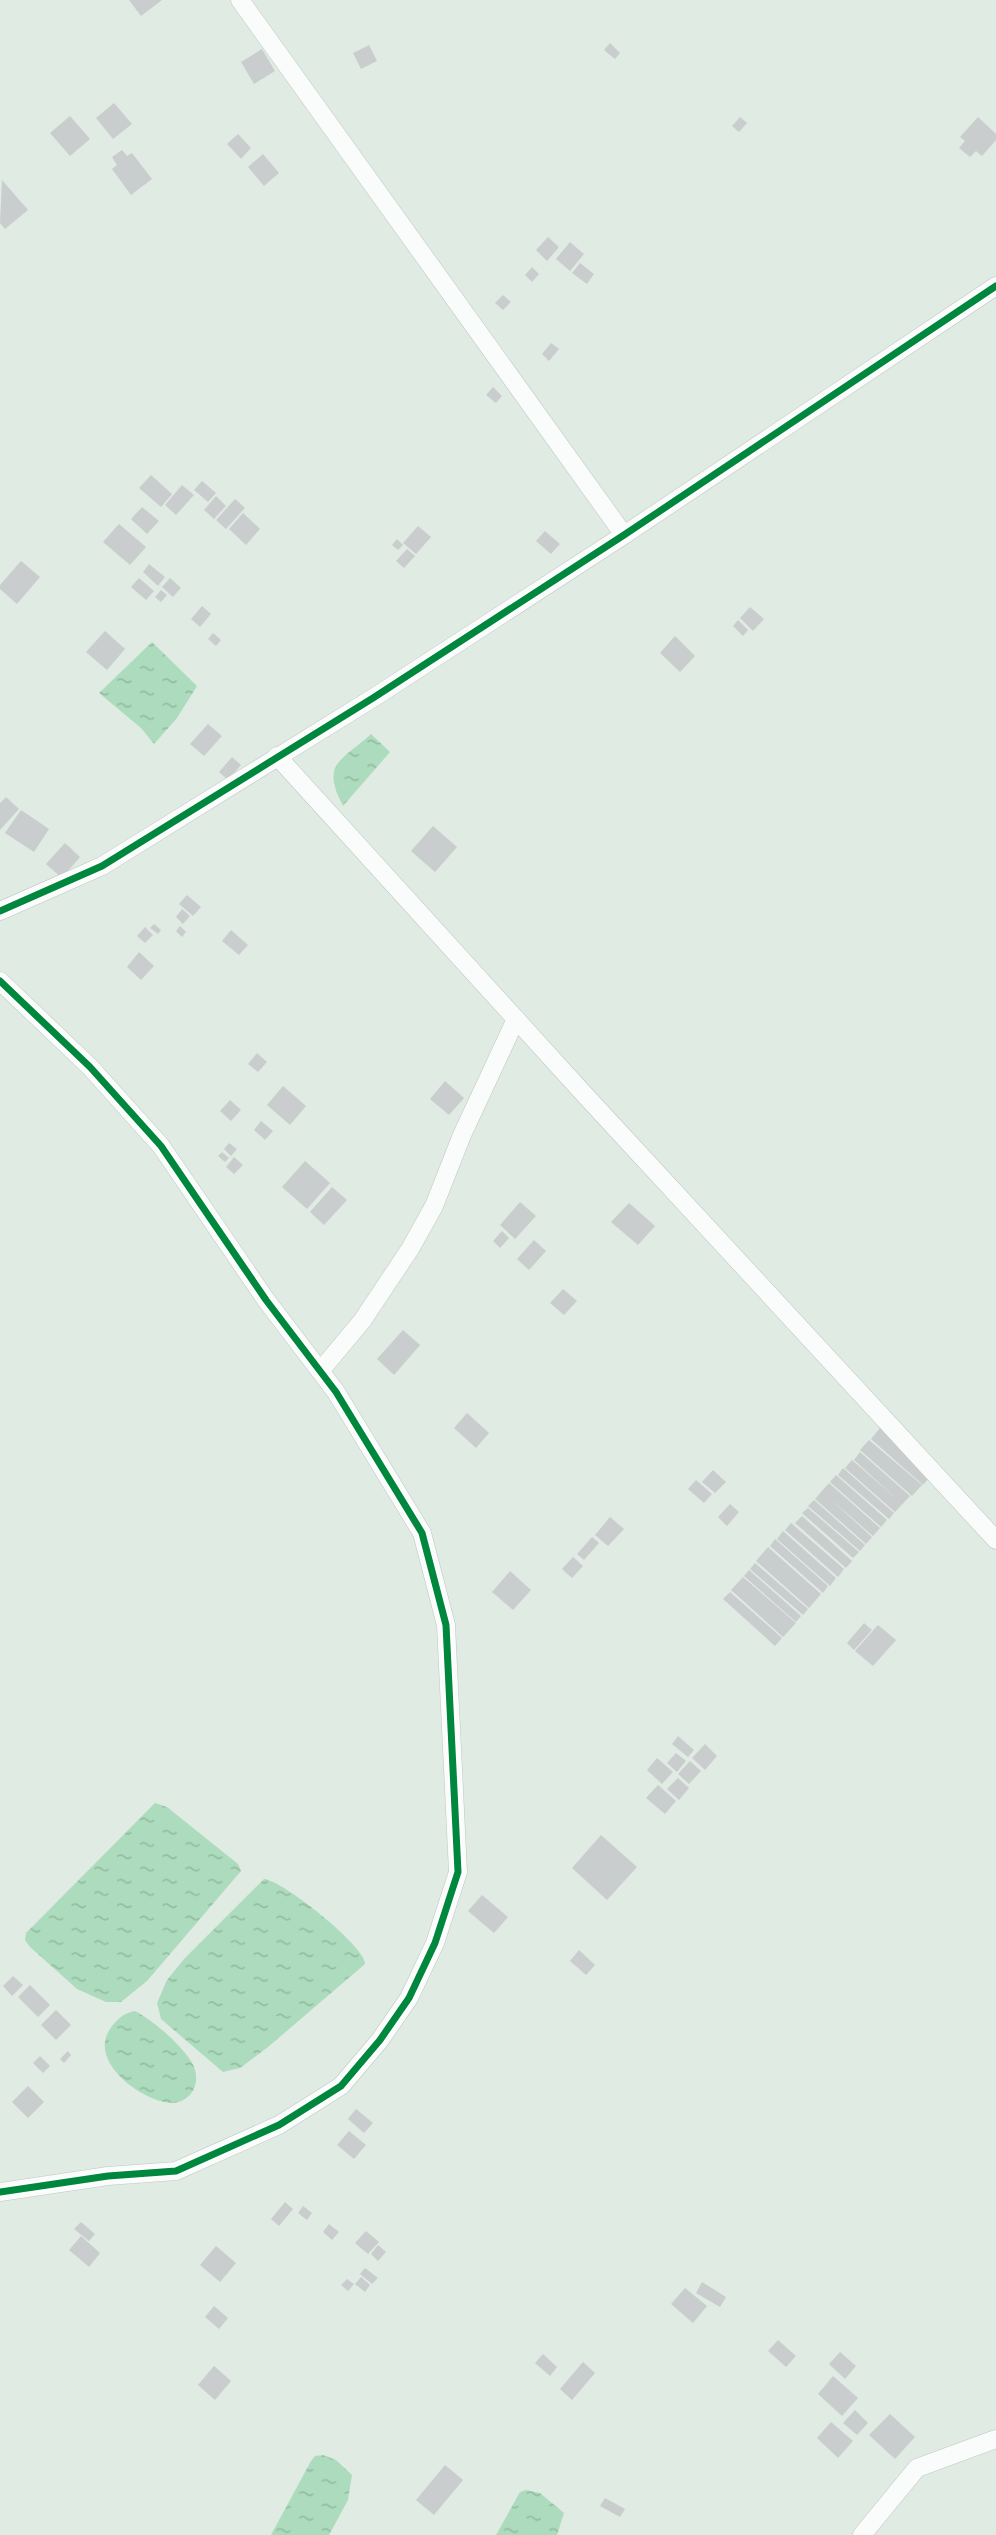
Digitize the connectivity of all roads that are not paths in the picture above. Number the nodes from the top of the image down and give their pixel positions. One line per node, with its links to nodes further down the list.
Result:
1 (240, 0): 3 (street)
2 (996, 285): 3 (street)
3 (624, 535): 4 (street)
4 (277, 756): 5 (street); 7 (street)
5 (0, 911)
6 (0, 981): 8 (street)
7 (516, 1019): 8 (street); 9 (street)
8 (321, 1370): 10 (street)
9 (996, 1540)
10 (0, 2193)
11 (996, 2439): 12 (street)
12 (862, 2535)

